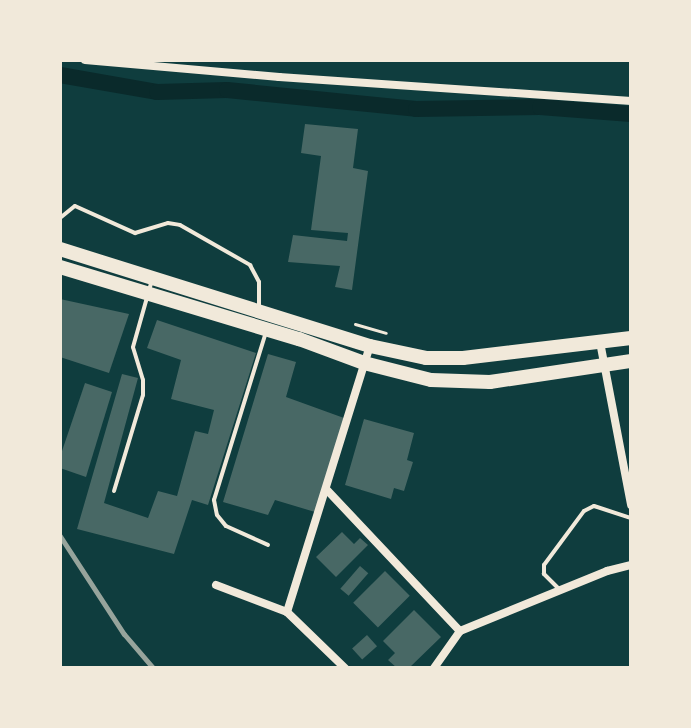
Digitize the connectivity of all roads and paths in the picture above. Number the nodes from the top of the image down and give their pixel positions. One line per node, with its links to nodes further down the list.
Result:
1 (85, 60): 2 (street)
2 (631, 101)
3 (60, 218): 7 (lane)
4 (60, 249): 6 (highway)
5 (60, 267): 6 (highway)
6 (151, 286): 7 (highway); 9 (highway); 18 (lane)
7 (259, 311): 13 (highway)
8 (351, 323): 10 (path)
9 (267, 329): 15 (highway); 21 (lane)
10 (397, 336)
11 (631, 338): 12 (highway)
12 (600, 342): 13 (highway); 16 (street)
13 (370, 346): 15 (street)
14 (631, 361): 16 (highway)
15 (364, 363): 16 (highway); 17 (street)
16 (604, 365): 19 (street)
17 (327, 490): 25 (street); 26 (street)
18 (114, 491)
19 (631, 505)
20 (631, 518): 24 (lane)
21 (268, 545)
22 (631, 565): 24 (street)
23 (216, 585): 25 (street)
24 (560, 591): 26 (street)
25 (287, 612): 27 (street)
26 (460, 631): 28 (street)
27 (345, 668)
28 (434, 668)

